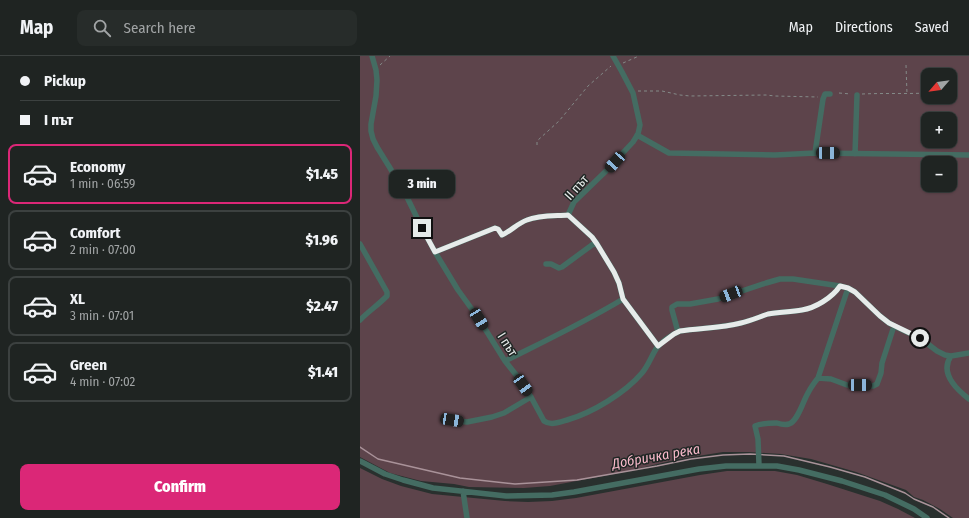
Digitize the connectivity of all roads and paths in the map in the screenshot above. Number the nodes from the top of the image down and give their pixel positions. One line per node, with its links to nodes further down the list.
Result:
1 (372, 56): 6 (street, І път)
2 (390, 56): 6 (path)
3 (639, 56): 4 (path)
4 (616, 61): 7 (street); 15 (path)
5 (906, 65): 11 (path)
6 (376, 69): 22 (street, І път)
7 (632, 91): 13 (path); 14 (street)
8 (839, 93): 12 (path)
9 (921, 93): 11 (path)
10 (830, 94): 13 (street)
11 (907, 94): 12 (path)
12 (857, 95): 17 (street)
13 (823, 99): 16 (street)
14 (637, 135): 16 (street); 19 (street, ІІ път)
15 (537, 146)
16 (815, 153): 17 (street)
17 (855, 154): 18 (street)
18 (969, 155)
19 (568, 215): 20 (street, ІІ път); 22 (street)
20 (596, 242): 23 (street); 26 (street, ІІ път)
21 (360, 244): 27 (street)
22 (435, 252): 33 (street, І път)
23 (546, 264)
24 (840, 286): 25 (street); 29 (street, І път); 29 (street)
25 (848, 288): 28 (street); 34 (street)
26 (623, 299): 30 (street, ІІ път); 33 (street)
27 (360, 320)
28 (894, 326): 32 (street); 34 (street)
29 (678, 332): 30 (street, І път)
30 (658, 346): 35 (street, І път)
31 (969, 353): 32 (street)
32 (951, 356): 36 (street)
33 (505, 361): 35 (street, І път)
34 (818, 378): 39 (street)
35 (531, 396): 37 (street)
36 (969, 399)
37 (452, 420)
38 (360, 461): 40 (street)
39 (759, 465): 40 (street); 42 (street)
40 (463, 491): 41 (street)
41 (467, 518)
42 (928, 518)

